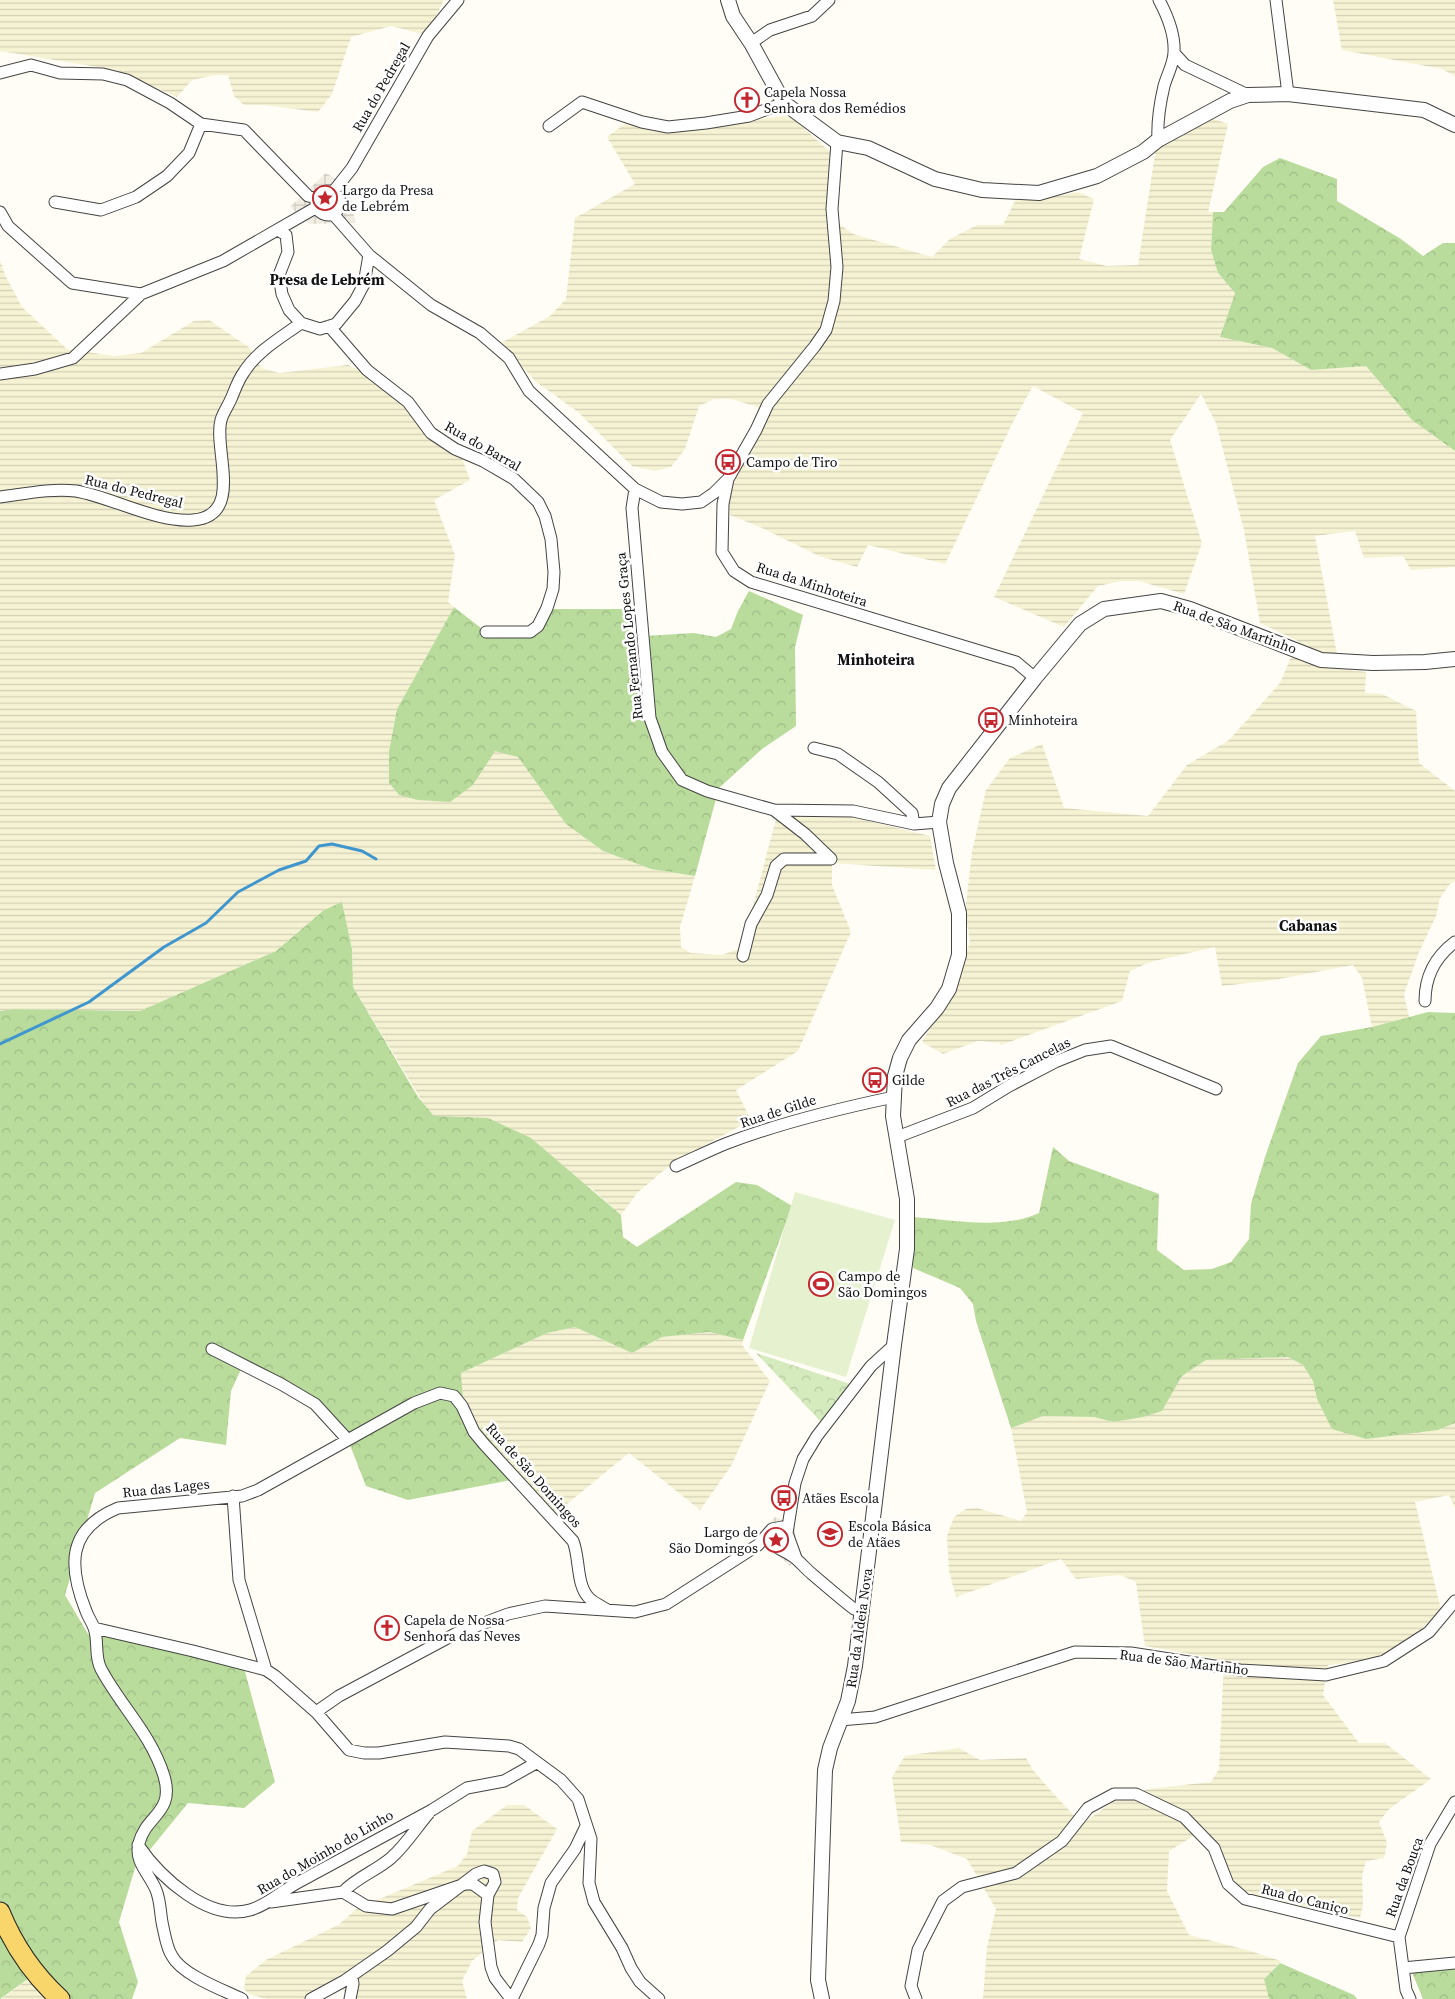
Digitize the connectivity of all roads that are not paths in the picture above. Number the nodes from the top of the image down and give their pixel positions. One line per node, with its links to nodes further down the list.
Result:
1 (458, 0): 17 (street, Rua do Pedregal)
2 (728, 0): 6 (street)
3 (829, 0): 6 (street)
4 (1158, 0): 7 (street)
5 (1276, 0): 9 (street)
6 (751, 43): 11 (street)
7 (1174, 53): 10 (street); 15 (street)
8 (0, 73): 12 (street)
9 (1288, 94): 10 (street); 13 (street)
10 (1248, 95): 15 (street)
11 (784, 104): 14 (street); 16 (street)
12 (201, 124): 18 (street); 19 (street)
13 (1455, 125)
14 (549, 126)
15 (1158, 140): 16 (street)
16 (837, 142): 28 (street, Rua da Minhoteira)
17 (334, 192): 19 (street); 21 (street)
18 (55, 202)
19 (317, 202): 21 (street); 22 (street)
20 (0, 212): 24 (street)
21 (333, 214): 23 (street)
22 (278, 230): 24 (street); 25 (street)
23 (369, 255): 26 (street); 29 (street)
24 (141, 294): 27 (street)
25 (302, 323): 26 (street); 30 (street, Rua do Pedregal)
26 (329, 326): 31 (street, Rua do Barral)
27 (0, 374)
28 (728, 479): 29 (street); 33 (street, Rua da Minhoteira)
29 (635, 489): 35 (street, Rua Fernando Lopes Graça)
30 (0, 497)
31 (486, 632)
32 (1455, 659): 33 (street, Rua de São Martinho)
33 (1034, 678): 36 (street, Rua de São Martinho)
34 (814, 748): 37 (street)
35 (774, 810): 37 (street, Rua Fernando Lopes Graça); 39 (street)
36 (939, 822): 37 (street, Rua Fernando Lopes Graça); 42 (street, Rua de São Martinho)
37 (914, 824)
38 (1455, 942): 40 (street)
39 (743, 956)
40 (1425, 1001)
41 (1216, 1089): 43 (street, Rua das Três Cancelas)
42 (894, 1097): 43 (street, Rua de São Martinho); 44 (street, Rua de Gilde)
43 (897, 1137): 45 (street, Rua da Aldeia Nova)
44 (676, 1166)
45 (894, 1345): 49 (street); 55 (street, Rua da Aldeia Nova)
46 (212, 1349): 47 (street)
47 (347, 1439): 48 (street, Rua das Lages); 54 (street, Rua de São Domingos)
48 (233, 1496): 56 (street, Rua das Lages); 57 (street)
49 (790, 1507): 50 (street); 51 (street)
50 (787, 1536): 51 (street); 51 (street); 52 (street)
51 (773, 1538): 52 (street); 54 (street)
52 (796, 1558): 55 (street)
53 (1455, 1601): 59 (street, Rua de São Martinho)
54 (606, 1609): 58 (street)
55 (863, 1610): 59 (street, Rua da Aldeia Nova)
56 (94, 1628): 57 (street); 64 (street, Rua das Lages)
57 (266, 1670): 58 (street)
58 (316, 1712): 60 (street)
59 (840, 1720): 80 (street, Rua da Aldeia Nova)
60 (536, 1763): 62 (street, Rua do Moinho do Linho); 63 (street)
61 (1455, 1802): 70 (street, Rua da Bouça)
62 (432, 1810): 66 (street); 68 (street, Rua do Moinho do Linho)
63 (586, 1826): 78 (street); 79 (street)
64 (138, 1845): 68 (street, Rua do Moinho do Linho); 75 (street)
65 (465, 1884): 66 (street); 67 (street); 67 (street); 73 (street)
66 (343, 1892): 68 (street)
67 (488, 1895): 78 (street)
68 (271, 1902)
69 (0, 1912): 74 (main road)
70 (1399, 1937): 72 (street); 81 (street, Rua do Caniço)
71 (1455, 1963): 72 (street)
72 (1403, 1968): 82 (street)
73 (352, 1976): 76 (street); 77 (street)
74 (60, 1999)
75 (242, 1999)
76 (311, 1999)
77 (350, 1999)
78 (512, 1999)
79 (658, 1999)
80 (822, 1999)
81 (916, 1999)
82 (1410, 1999)

